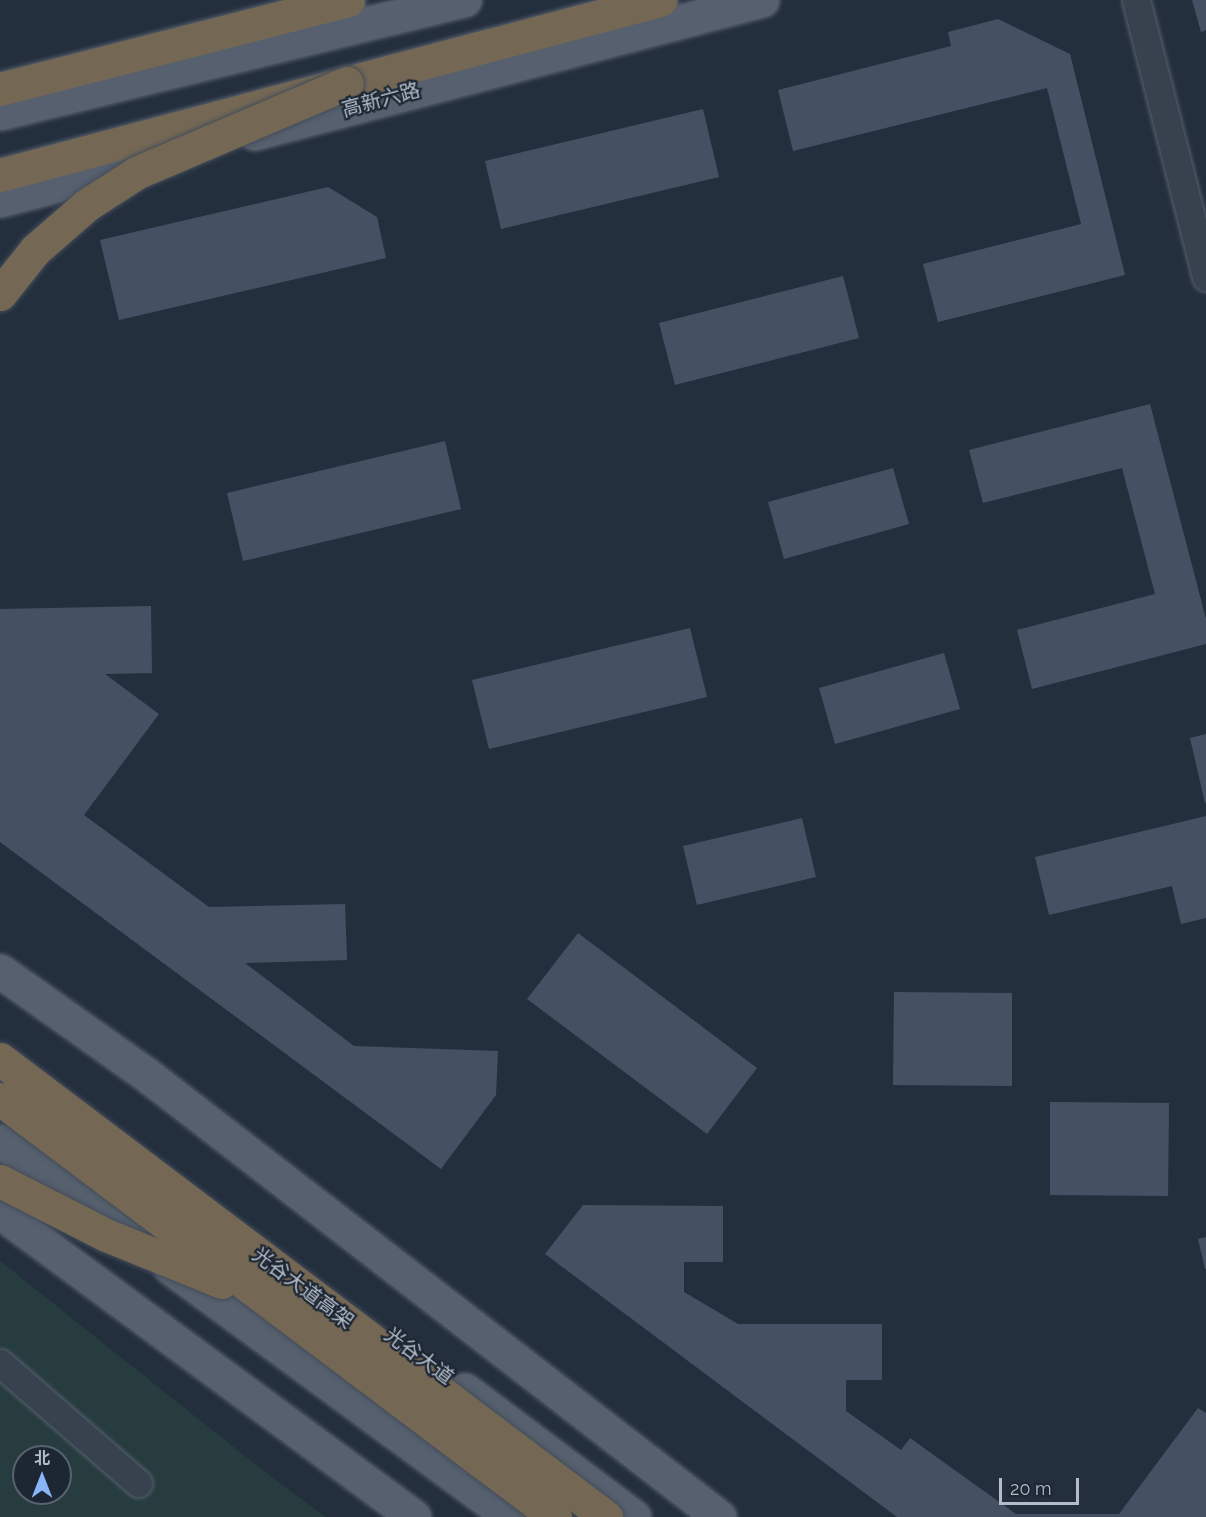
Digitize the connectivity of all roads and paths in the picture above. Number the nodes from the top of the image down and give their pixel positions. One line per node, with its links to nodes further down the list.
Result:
1 (348, 0): 7 (highway)
2 (464, 0): 8 (main road)
3 (660, 0): 6 (highway)
4 (762, 0): 10 (main road, 高新六路)
5 (1136, 0): 11 (street)
6 (347, 83): 9 (highway, bridge); 12 (highway, bridge)
7 (0, 89)
8 (0, 113)
9 (0, 175)
10 (0, 200)
11 (1206, 276)
12 (0, 294)
13 (0, 971): 16 (main road)
14 (0, 999): 16 (main road)
15 (0, 1046): 22 (main road, 光谷大道)
16 (113, 1051): 32 (main road)
17 (0, 1059): 30 (highway, 光谷大道高架, bridge)
18 (0, 1099): 23 (highway, 光谷大道高架, bridge)
19 (0, 1141): 24 (main road)
20 (0, 1181): 23 (highway, bridge)
21 (0, 1212): 27 (main road)
22 (284, 1254): 24 (main road); 31 (main road, 光谷大道)
23 (281, 1311): 29 (highway, 光谷大道高架, bridge)
24 (232, 1312): 28 (main road)
25 (0, 1363): 26 (street)
26 (138, 1483)
27 (414, 1517)
28 (510, 1517)
29 (555, 1517)
30 (606, 1517)
31 (634, 1517)
32 (719, 1517)

